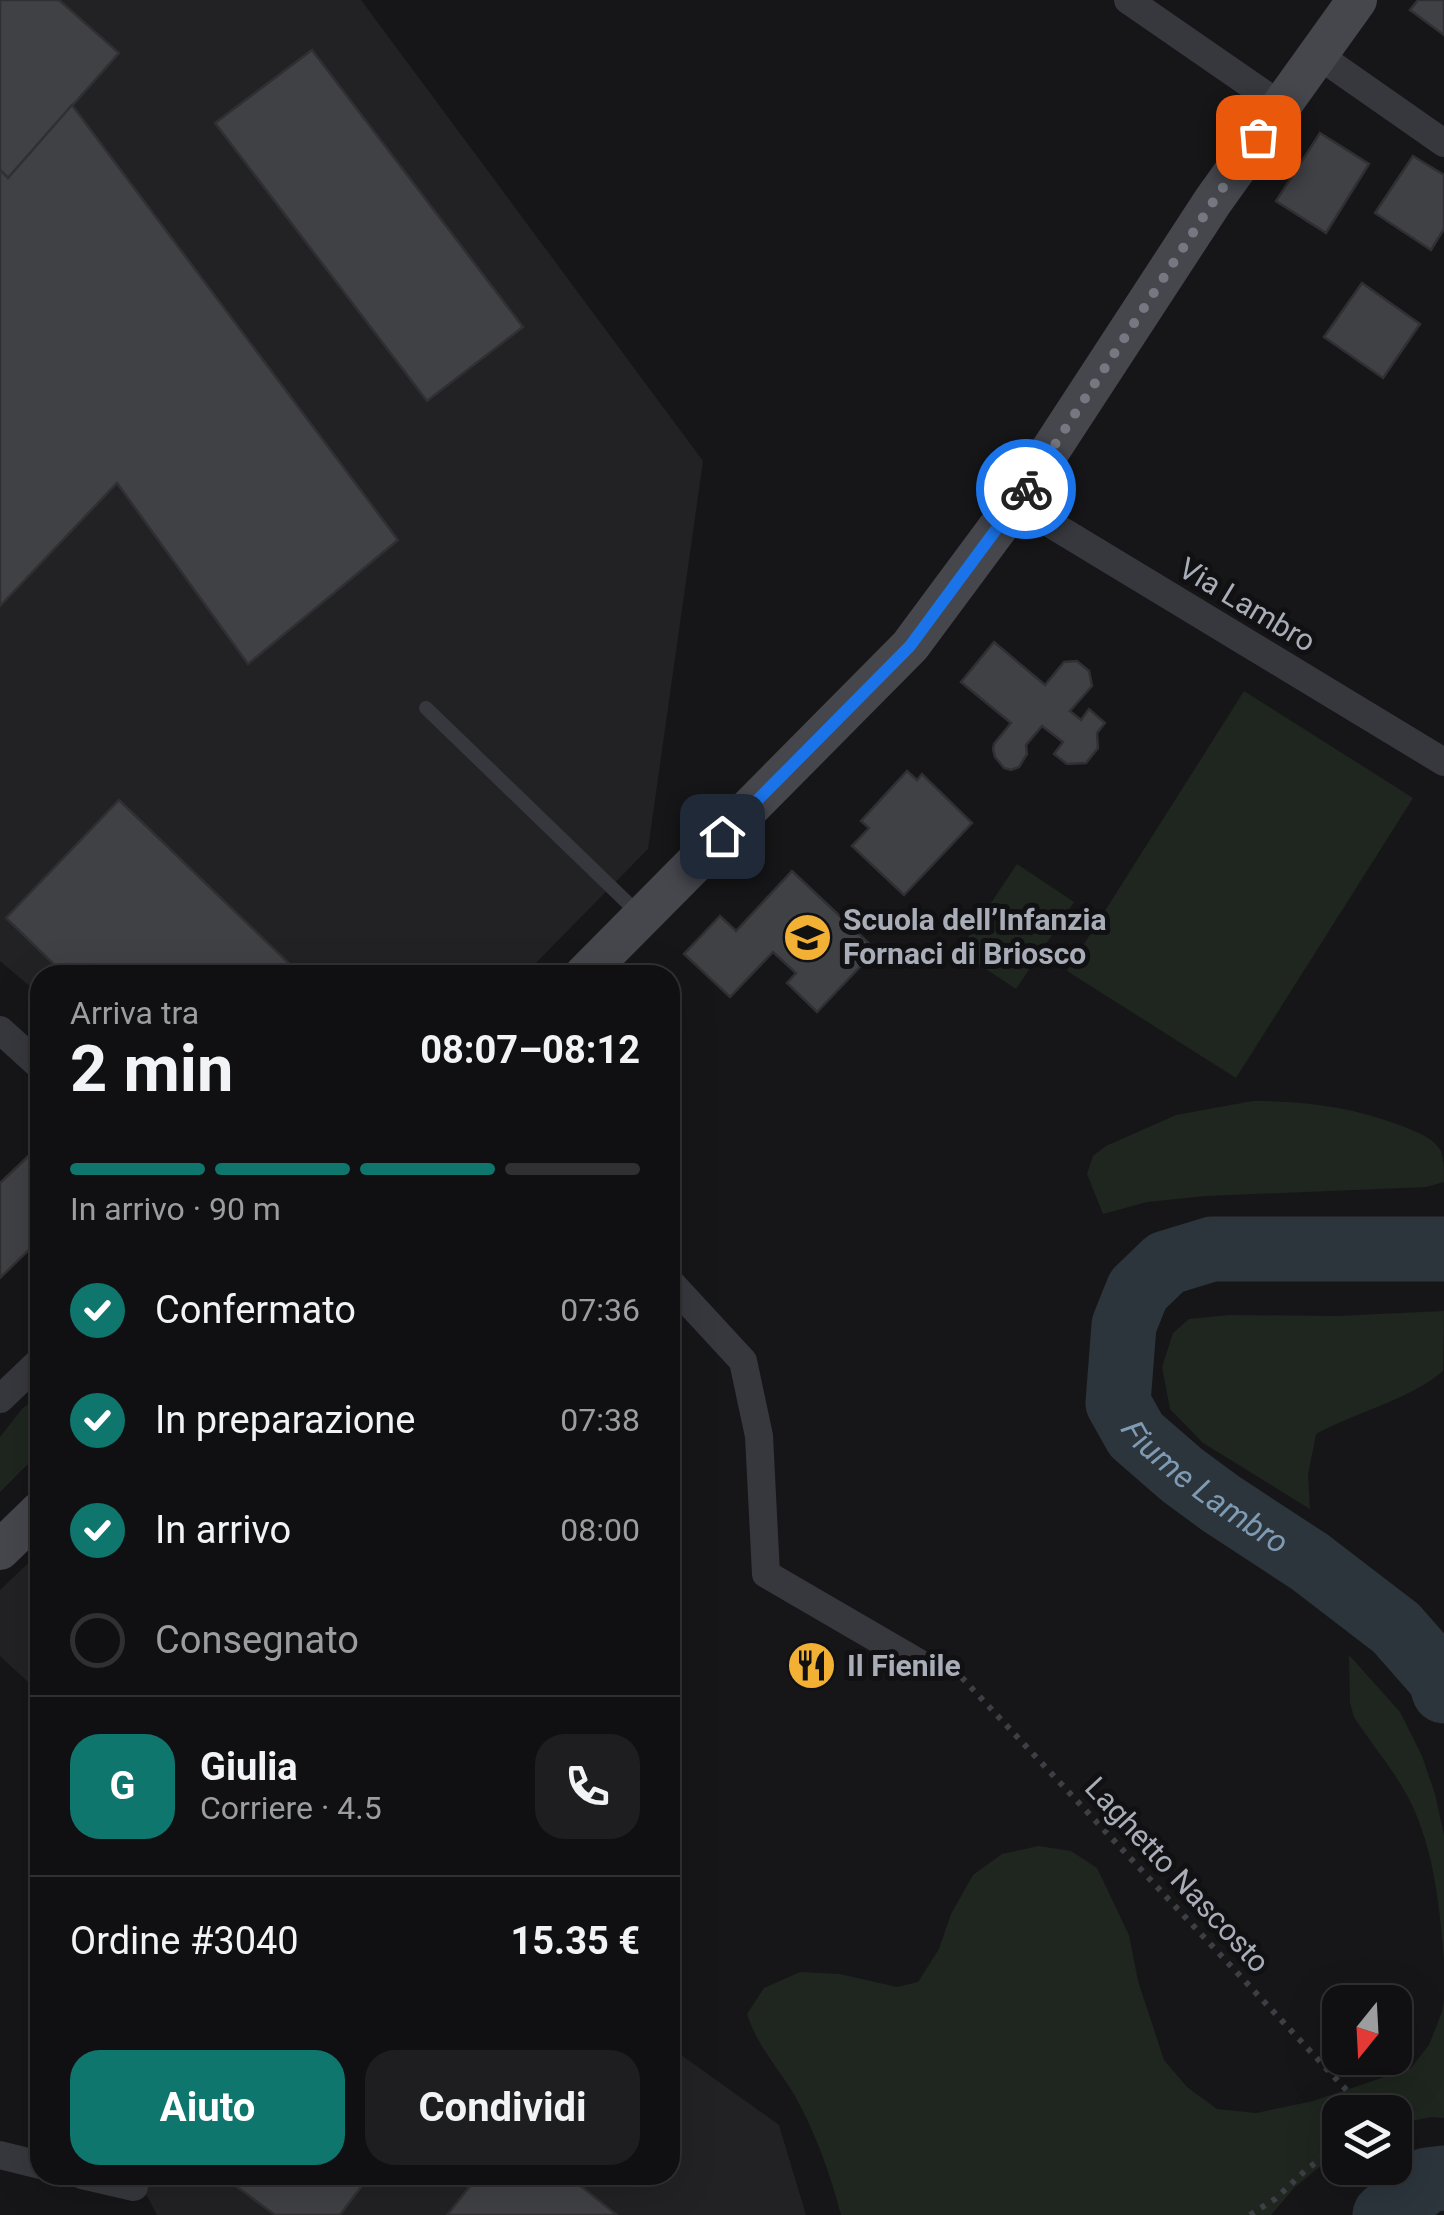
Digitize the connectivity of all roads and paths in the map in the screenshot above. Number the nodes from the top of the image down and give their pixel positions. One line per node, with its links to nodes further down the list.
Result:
1 (1128, 0): 4 (street)
2 (1358, 0): 3 (street)
3 (1318, 55): 4 (street); 5 (street)
4 (1280, 105): 6 (street)
5 (1444, 143)
6 (1016, 503): 8 (street, Via Lambro); 9 (street)
7 (426, 708): 9 (lane)
8 (1444, 762)
9 (642, 916): 10 (street)
10 (594, 965)
11 (0, 1030): 12 (street)
12 (30, 1057)
13 (680, 1293): 18 (street)
14 (30, 1370): 15 (street)
15 (0, 1399)
16 (30, 1520): 17 (street)
17 (0, 1550)
18 (919, 1663)
19 (952, 1668): 20 (path, Laghetto Nascosto)
20 (1350, 2095)
21 (0, 2156): 23 (street)
22 (1322, 2158): 26 (path)
23 (30, 2163)
24 (122, 2185): 25 (street)
25 (134, 2188)
26 (1250, 2215)

